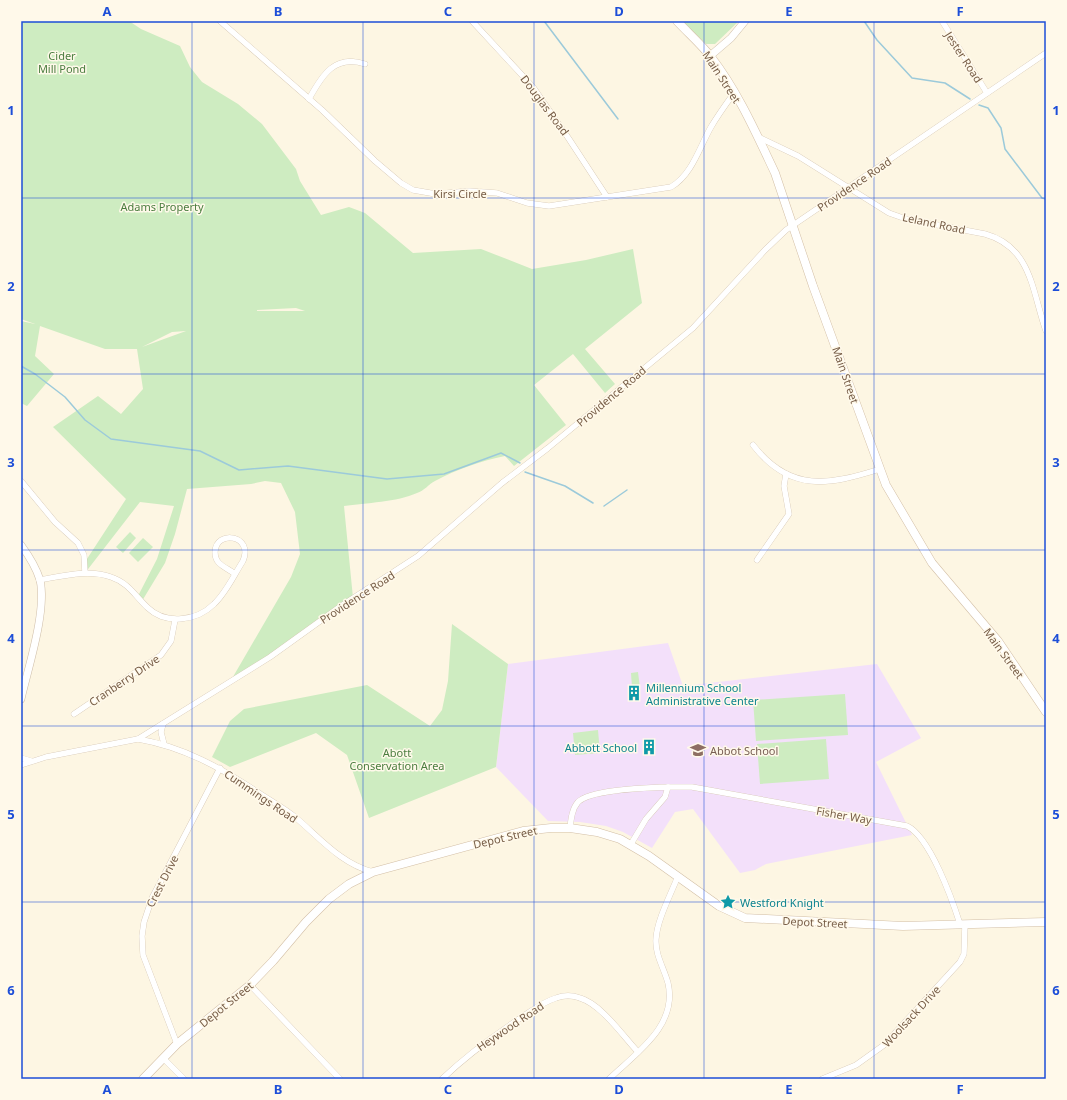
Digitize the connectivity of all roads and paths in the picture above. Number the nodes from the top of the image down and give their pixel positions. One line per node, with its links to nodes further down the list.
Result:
1 (220, 21): 11 (street, Kirsi Circle)
2 (472, 21): 14 (street, Douglas Road)
3 (677, 21): 7 (main road, Main Street)
4 (745, 21): 7 (street)
5 (942, 21): 10 (street, Jester Road)
6 (1046, 53): 10 (street, Providence Road)
7 (710, 56): 9 (main road, Main Street)
8 (365, 64): 11 (street)
9 (734, 93): 12 (main road, Main Street); 14 (street, Kirsi Circle)
10 (987, 93): 13 (street, Providence Road)
11 (309, 99): 14 (street, Kirsi Circle)
12 (758, 137): 13 (street, Leland Road); 15 (main road, Main Street)
13 (847, 188): 15 (street, Providence Road); 16 (street, Leland Road)
14 (607, 197)
15 (793, 226): 18 (main road, Main Street); 30 (street, Providence Road)
16 (1046, 331)
17 (753, 445): 19 (street)
18 (880, 469): 19 (street); 28 (main road, Main Street)
19 (786, 474): 22 (street)
20 (21, 481): 23 (street)
21 (21, 545): 25 (street)
22 (757, 560)
23 (86, 573): 25 (street); 26 (street)
24 (235, 574): 24 (street); 26 (street)
25 (40, 580): 27 (street)
26 (174, 620): 29 (street, Cranberry Drive)
27 (21, 699)
28 (1046, 712)
29 (74, 714)
30 (163, 724): 31 (street, Providence Road); 32 (street)
31 (138, 740): 32 (street, Cummings Road); 34 (street, Providence Road)
32 (164, 744): 36 (street, Cummings Road)
33 (21, 758): 34 (street, Providence Road)
34 (32, 761): 35 (street, Providence Road)
35 (21, 766)
36 (220, 768): 40 (street, Cummings Road); 45 (street, Crest Drive)
37 (668, 786): 38 (street, Fisher Way); 39 (street); 43 (street, Fisher Way)
38 (570, 828): 39 (main road, Depot Street); 40 (main road, Depot Street)
39 (631, 844): 41 (main road, Depot Street)
40 (373, 872): 44 (main road, Depot Street)
41 (678, 876): 43 (main road, Depot Street); 46 (street)
42 (1046, 922): 43 (main road, Depot Street)
43 (962, 924): 53 (street, Woolsack Drive)
44 (250, 985): 45 (main road, Depot Street); 50 (street)
45 (177, 1044): 47 (main road, Depot Street)
46 (638, 1052): 51 (street, Heywood Road); 52 (street)
47 (164, 1059): 48 (main road, Depot Street); 49 (street)
48 (143, 1079)
49 (184, 1079)
50 (340, 1079)
51 (442, 1079)
52 (609, 1079)
53 (822, 1079)

